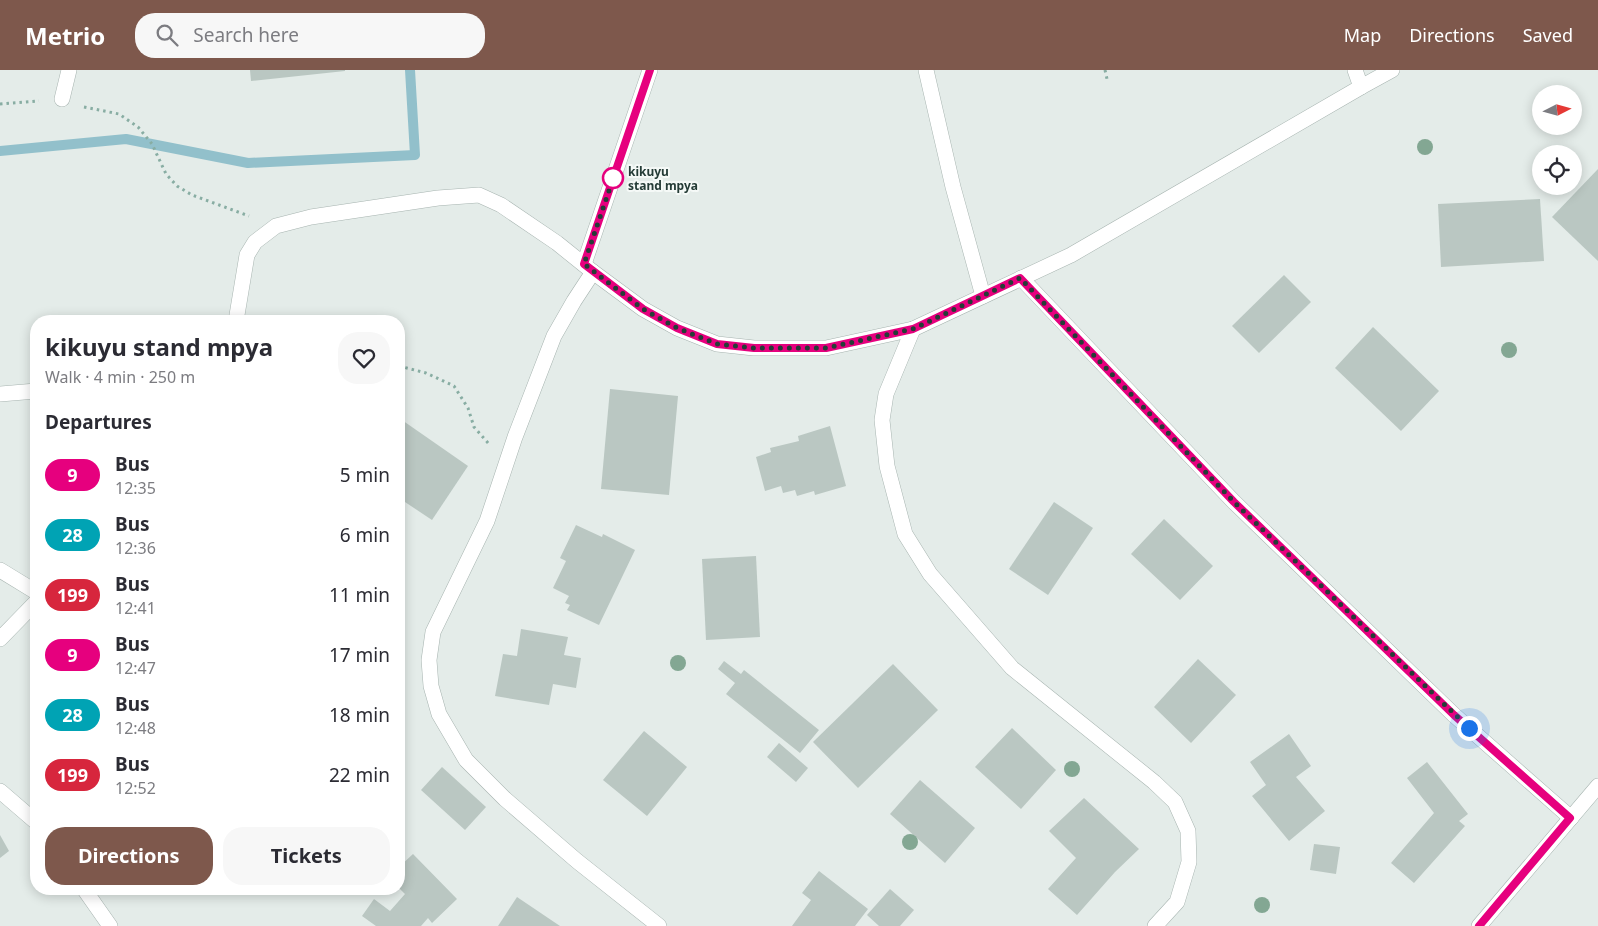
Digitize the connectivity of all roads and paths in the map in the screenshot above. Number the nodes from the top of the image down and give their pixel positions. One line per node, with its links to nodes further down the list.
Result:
1 (69, 70): 9 (street)
2 (650, 70): 12 (street)
3 (926, 70): 14 (street)
4 (1105, 70): 7 (path)
5 (1355, 70): 8 (street)
6 (1392, 70): 8 (street)
7 (1107, 79)
8 (1360, 87): 13 (street)
9 (62, 100): 10 (path); 11 (path)
10 (0, 104)
11 (276, 226): 12 (street); 15 (street)
12 (588, 268): 16 (street); 20 (street)
13 (1020, 278): 14 (street); 28 (street)
14 (983, 296): 16 (street)
15 (237, 315)
16 (913, 329): 32 (street)
17 (405, 368): 20 (path)
18 (30, 392): 19 (street)
19 (0, 394)
20 (506, 464): 31 (street)
21 (0, 570): 22 (street)
22 (30, 588)
23 (30, 608): 24 (street)
24 (0, 639)
25 (1598, 786): 28 (street)
26 (0, 791): 27 (street)
27 (30, 817)
28 (1570, 818): 33 (street)
29 (88, 895): 30 (street)
30 (110, 926)
31 (659, 926)
32 (1155, 926)
33 (1479, 926)

